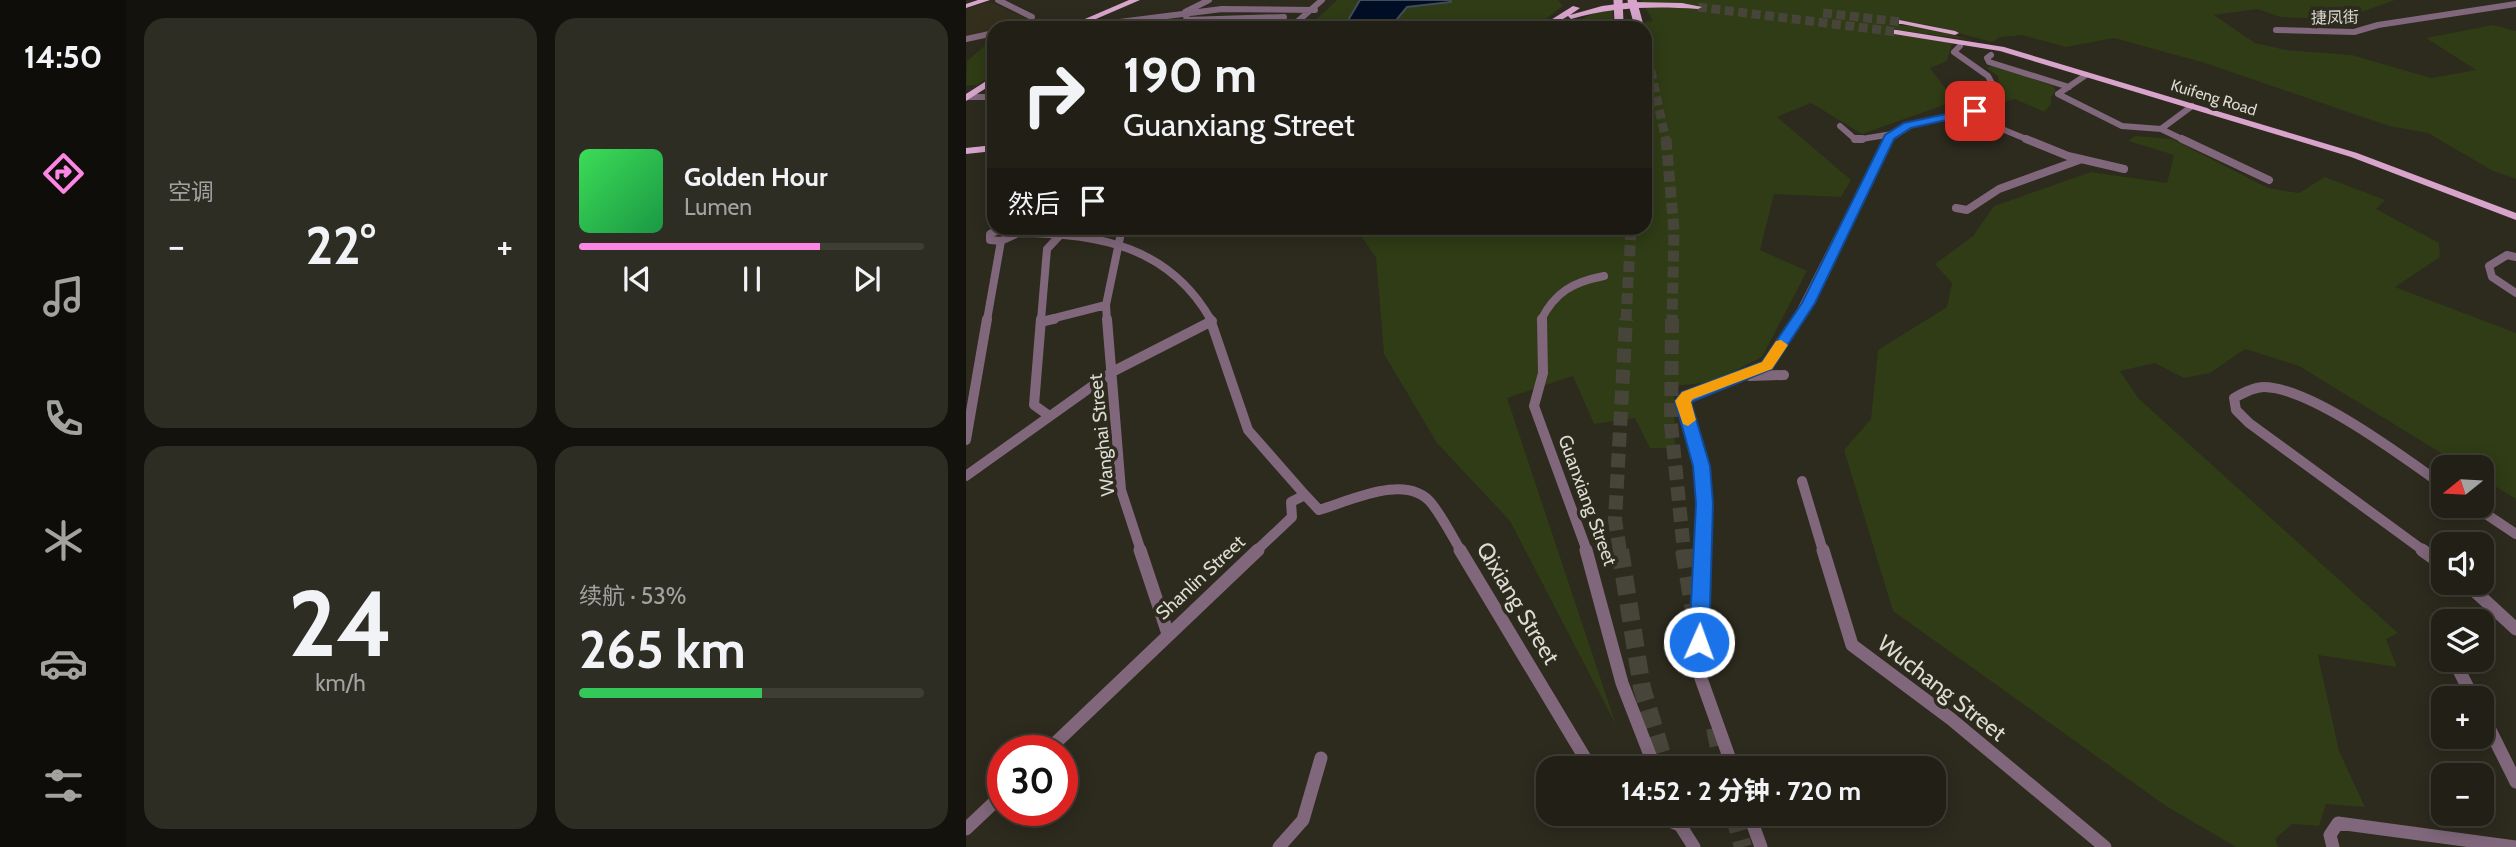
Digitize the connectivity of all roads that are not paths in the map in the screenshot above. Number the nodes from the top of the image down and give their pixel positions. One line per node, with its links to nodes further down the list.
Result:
1 (986, 0): 11 (main road)
2 (998, 0): 19 (street)
3 (1136, 0): 20 (main road)
4 (1209, 0): 14 (street)
5 (1322, 0): 13 (street)
6 (1632, 0): 27 (main road, bridge)
7 (1615, 2): 9 (main road); 12 (main road); 15 (main road); 26 (main road, bridge)
8 (1577, 3): 9 (main road); 15 (main road)
9 (1598, 3)
10 (2516, 4): 28 (street, 捷凤街)
11 (966, 6)
12 (1698, 6)
13 (1315, 10): 14 (street); 16 (street)
14 (1185, 12): 18 (street); 21 (street)
15 (1569, 15): 24 (main road); 25 (main road)
16 (1307, 16): 17 (street); 23 (street)
17 (1255, 17): 18 (street); 22 (street)
18 (1186, 20)
19 (1031, 21)
20 (1084, 21)
21 (1115, 21)
22 (1251, 21)
23 (1300, 21)
24 (1557, 21)
25 (1560, 21)
26 (1619, 21)
27 (1638, 21)
28 (2276, 30)
29 (987, 34): 30 (street)
30 (966, 39)
31 (1955, 43): 32 (main road, Kuifeng Road); 39 (street); 49 (main road, Kuifeng Road)
32 (1994, 51): 33 (main road, Kuifeng Road); 35 (street)
33 (2086, 75): 35 (street); 38 (main road, Kuifeng Road)
34 (987, 84): 36 (main road)
35 (2069, 86): 41 (street)
36 (966, 97): 37 (street)
37 (987, 97)
38 (2192, 106): 41 (street); 49 (main road, Kuifeng Road)
39 (1975, 111): 42 (street); 45 (street)
40 (1840, 126): 42 (street)
41 (2161, 129): 47 (street)
42 (1892, 134): 65 (street)
43 (987, 149): 44 (main road)
44 (966, 151)
45 (2082, 159): 46 (street); 48 (street)
46 (2124, 169)
47 (2269, 180)
48 (1956, 208)
49 (2516, 215)
50 (991, 235): 55 (street)
51 (1011, 235): 55 (street)
52 (1057, 235): 62 (street)
53 (1075, 235): 56 (street)
54 (1120, 235): 56 (street, Wanghai Street)
55 (1001, 241): 67 (street)
56 (1118, 243): 60 (street, Wanghai Street); 61 (street)
57 (2516, 257): 59 (street)
58 (1604, 276): 81 (street, Guanxiang Street)
59 (2516, 293)
60 (1105, 305): 62 (street); 63 (street, Wanghai Street)
61 (1212, 321): 63 (street); 71 (street)
62 (1041, 322): 66 (street)
63 (1112, 372): 66 (street); 77 (street, Wanghai Street)
64 (1784, 375): 65 (street)
65 (1744, 376): 82 (street)
66 (1048, 415): 68 (street)
67 (966, 440)
68 (966, 476)
69 (2431, 478): 74 (street)
70 (1802, 481): 92 (street, Wuchang Street)
71 (1305, 495): 77 (street, Shanlin Street); 80 (street, Qixiang Street)
72 (2492, 518): 73 (street)
73 (2516, 534)
74 (2431, 556)
75 (2479, 595): 76 (street)
76 (2516, 629)
77 (1168, 634): 78 (street, Shanlin Street)
78 (1064, 735)
79 (2494, 738): 84 (street)
80 (1584, 756)
81 (1650, 756)
82 (1729, 756)
83 (1321, 758): 89 (street)
84 (2516, 782)
85 (987, 809): 88 (street)
86 (1680, 826): 90 (street)
87 (1753, 826): 91 (street)
88 (966, 829)
89 (1279, 847)
90 (1694, 847)
91 (1761, 847)
92 (2105, 847)
93 (2333, 847): 94 (street)
94 (2516, 847)

